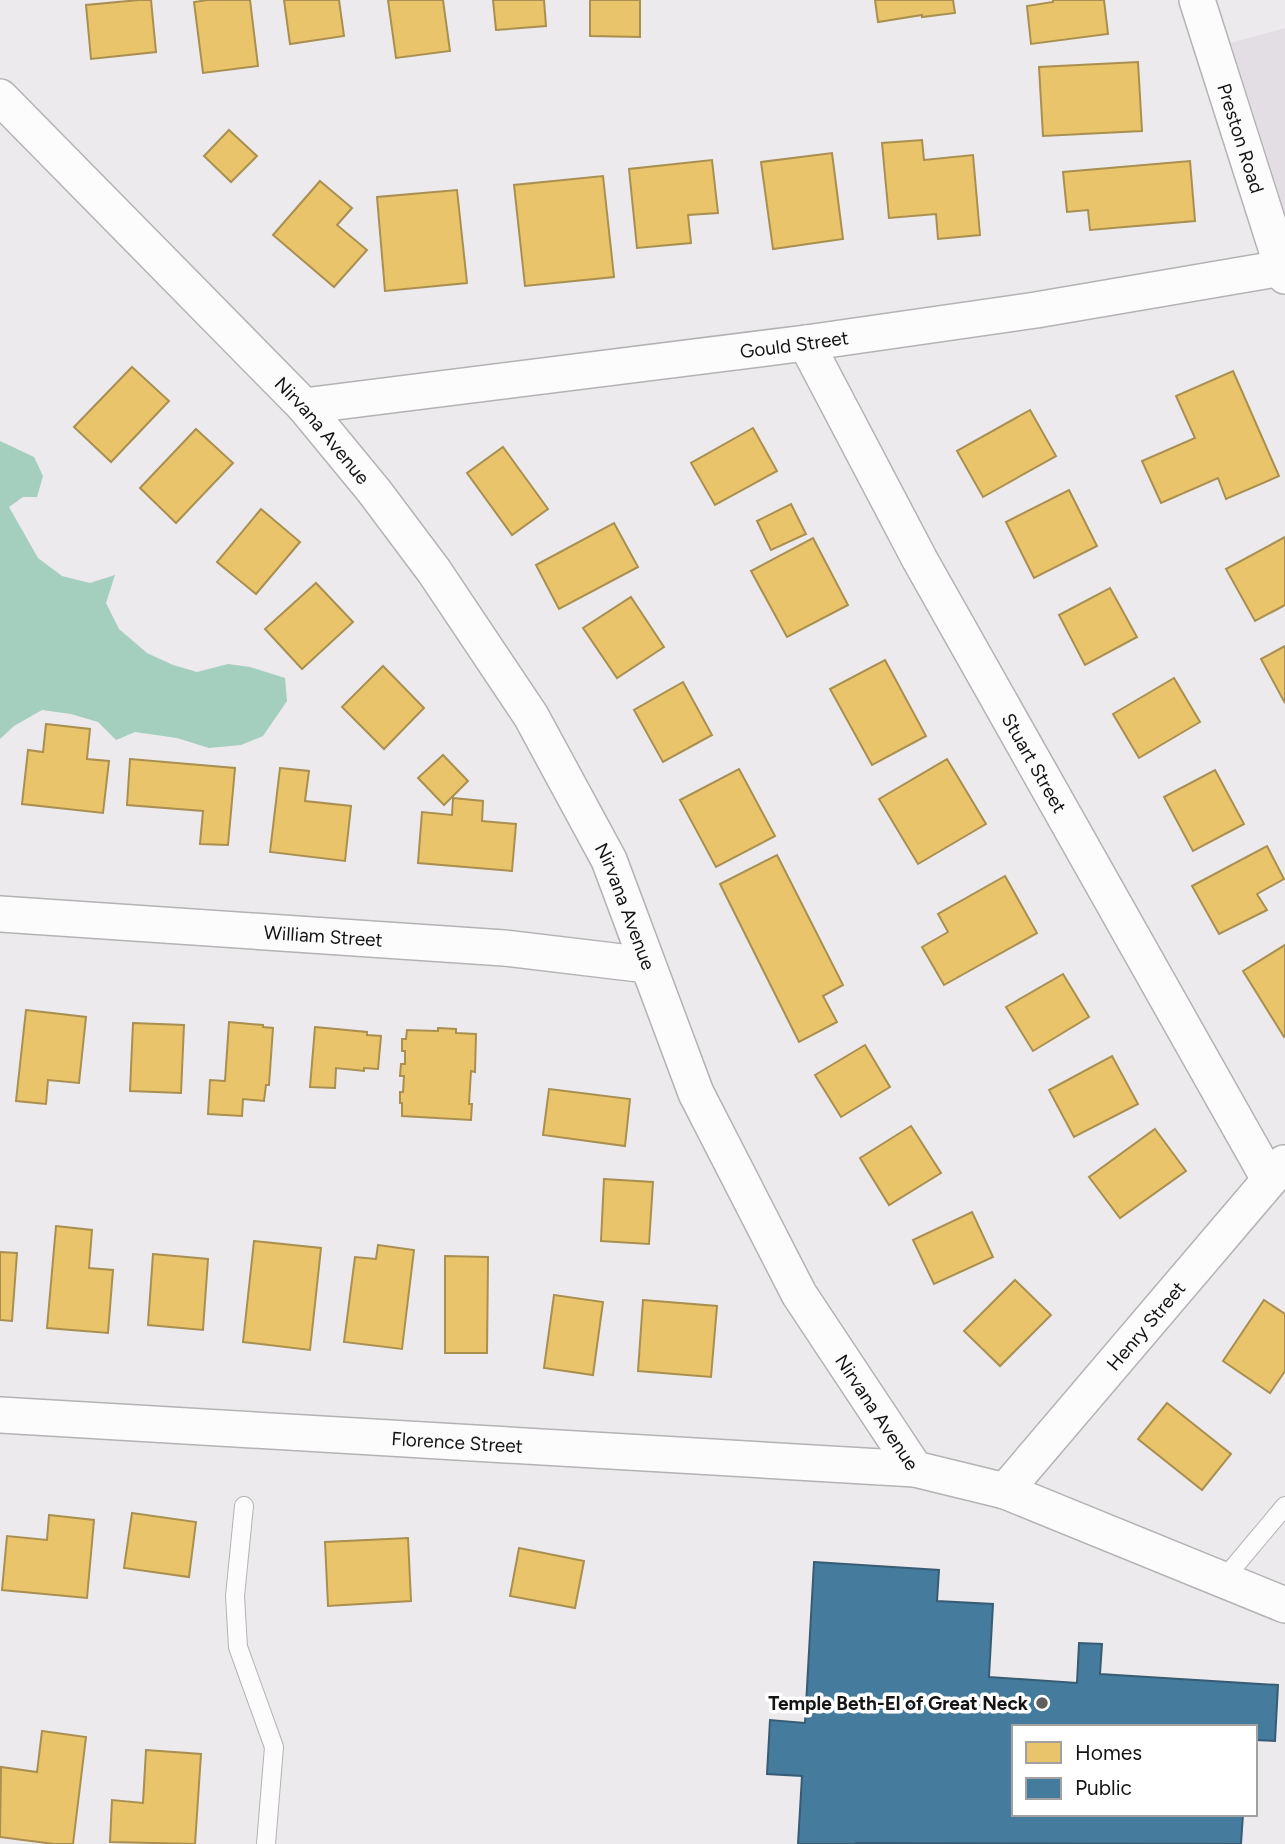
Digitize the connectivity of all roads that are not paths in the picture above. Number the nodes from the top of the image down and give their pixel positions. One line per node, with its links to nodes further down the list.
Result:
1 (1197, 0): 3 (street, Preston Road)
2 (0, 97): 5 (street, Nirvana Avenue)
3 (1283, 272): 4 (street, Gould Street)
4 (806, 343): 5 (street, Gould Street); 8 (street, Stuart Street)
5 (304, 406): 7 (street, Nirvana Avenue)
6 (0, 914): 7 (street, William Street)
7 (647, 965): 10 (street, Nirvana Avenue)
8 (1277, 1170): 11 (street, Henry Street)
9 (0, 1415): 10 (street, Florence Street)
10 (915, 1469): 11 (street, Nirvana Avenue)
11 (1005, 1491): 14 (street, Nirvana Avenue)
12 (244, 1506): 16 (lane)
13 (1285, 1506): 14 (lane)
14 (1223, 1580): 15 (street, Nirvana Avenue)
15 (1285, 1605)
16 (266, 1844)

